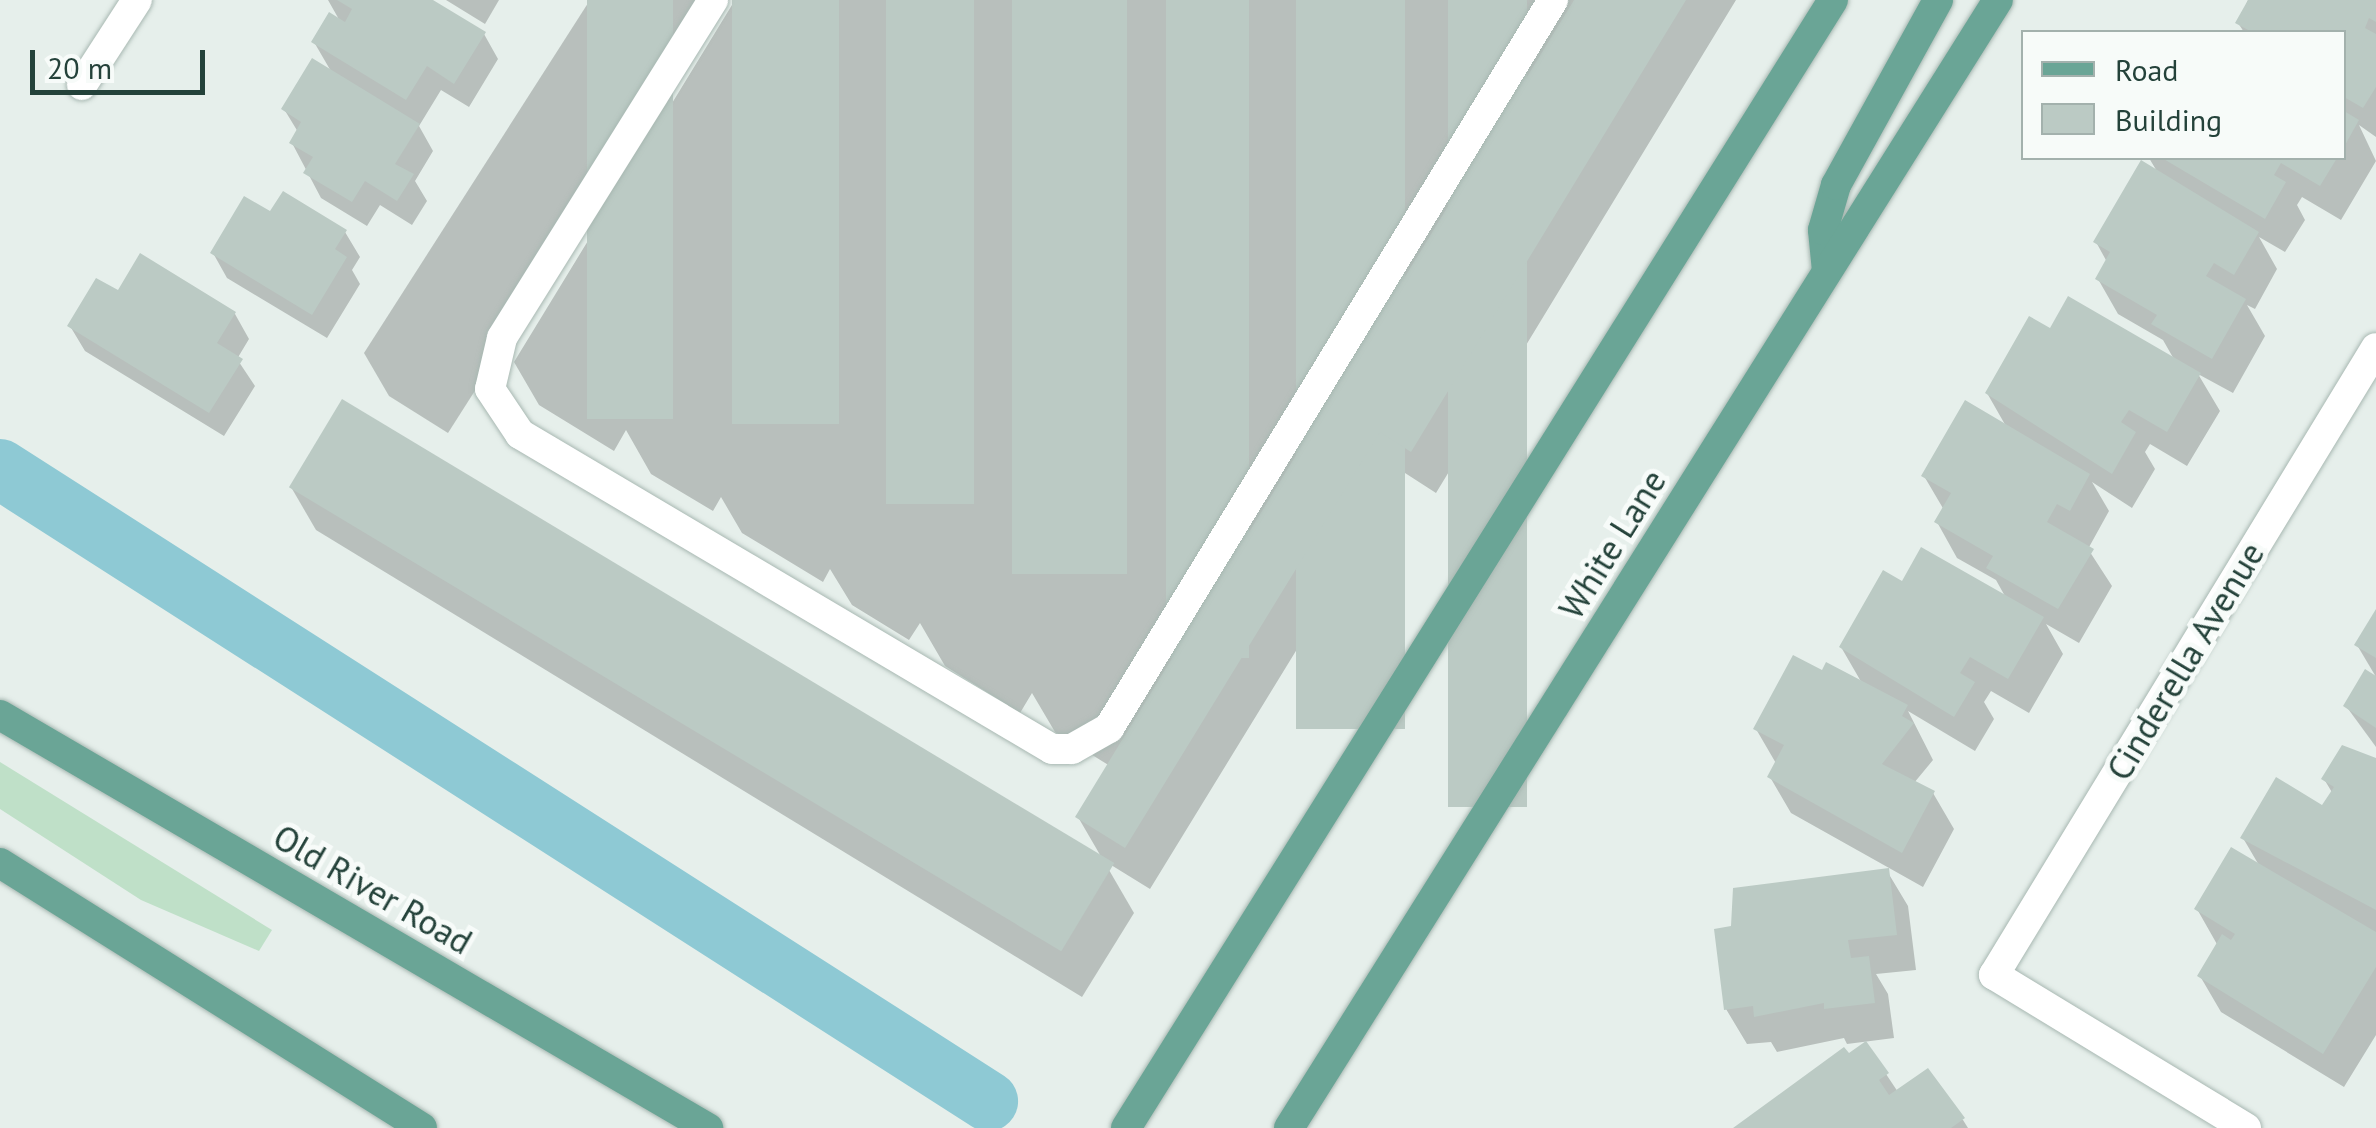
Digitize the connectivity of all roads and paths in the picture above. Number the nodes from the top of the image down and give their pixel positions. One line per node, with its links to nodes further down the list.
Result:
1 (137, 0): 7 (street)
2 (713, 0): 3 (street)
3 (1553, 0)
4 (1833, 0): 14 (main road)
5 (1938, 0): 8 (main road)
6 (1998, 0): 8 (main road, White Lane)
7 (82, 85)
8 (1827, 270): 15 (main road, White Lane)
9 (2376, 348): 16 (street, Cinderella Avenue)
10 (0, 714): 13 (main road, Old River Road)
11 (0, 863): 12 (main road)
12 (422, 1128)
13 (708, 1128)
14 (1126, 1128)
15 (1290, 1128)
16 (2246, 1128)

